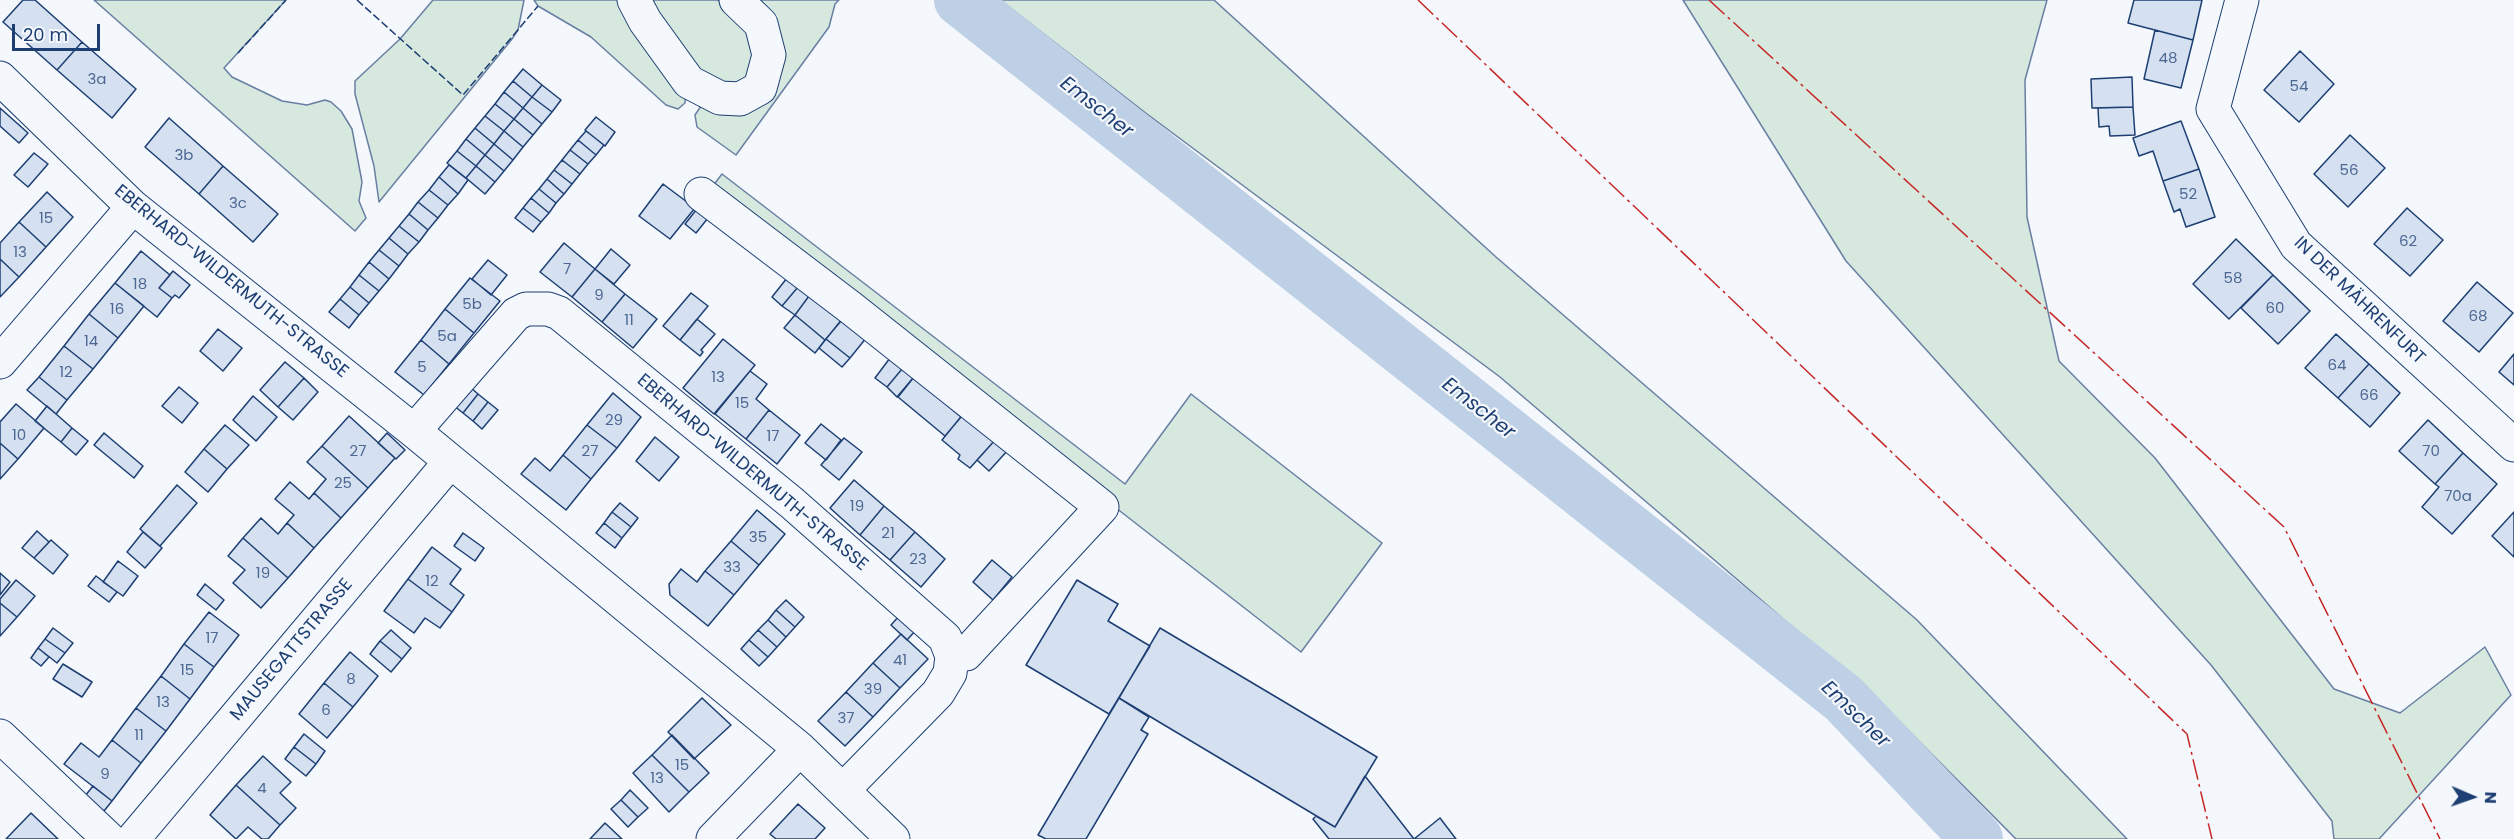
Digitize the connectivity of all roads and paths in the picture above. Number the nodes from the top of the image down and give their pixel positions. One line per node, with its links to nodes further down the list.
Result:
1 (634, 0): 2 (street)
2 (736, 0)
3 (2242, 0): 9 (street, IN DER MÄHRENFURT)
4 (0, 78): 6 (street, EBERHARD-WILDERMUTH-STRASSE)
5 (701, 194): 11 (street)
6 (133, 207): 7 (street); 8 (street, EBERHARD-WILDERMUTH-STRASSE)
7 (0, 362)
8 (414, 431): 10 (street, EBERHARD-WILDERMUTH-STRASSE); 11 (street, EBERHARD-WILDERMUTH-STRASSE)
9 (2514, 445)
10 (450, 462): 13 (street, EBERHARD-WILDERMUTH-STRASSE); 16 (street, MAUSEGATTSTRASSE)
11 (952, 656): 14 (street)
12 (0, 736): 15 (street)
13 (800, 749): 14 (street, EBERHARD-WILDERMUTH-STRASSE); 17 (street)
14 (843, 790): 18 (street, EBERHARD-WILDERMUTH-STRASSE)
15 (109, 839)
16 (133, 839)
17 (713, 839)
18 (893, 839)

